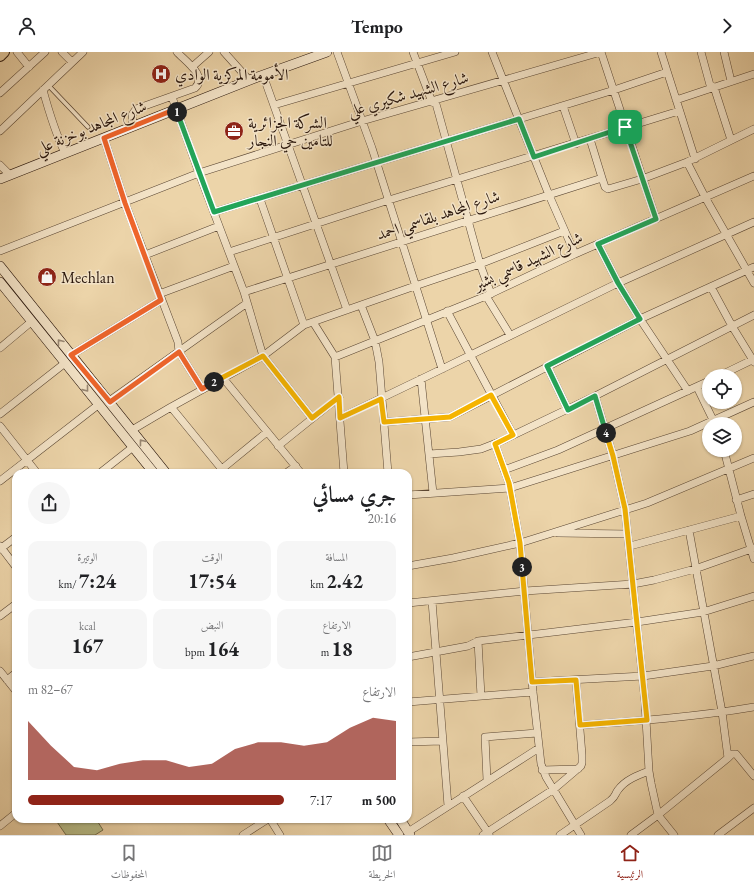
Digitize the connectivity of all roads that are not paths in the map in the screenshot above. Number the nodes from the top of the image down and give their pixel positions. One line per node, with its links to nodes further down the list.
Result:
1 (4, 52): 18 (main road)
2 (17, 52): 21 (street)
3 (45, 52): 21 (street)
4 (62, 52): 19 (street)
5 (83, 52): 19 (street)
6 (177, 52): 22 (street)
7 (209, 52): 22 (street)
8 (224, 52): 26 (street)
9 (327, 52): 25 (main road, شارع المجاهد بوخزنة علي)
10 (337, 52): 29 (street)
11 (413, 52): 20 (street)
12 (455, 52): 20 (street)
13 (492, 52): 27 (street)
14 (601, 52): 27 (street, شارع الشهيد شكيري علي); 32 (street)
15 (661, 52): 23 (street)
16 (701, 52): 30 (street)
17 (724, 52): 28 (street)
18 (0, 56)
19 (72, 62): 31 (street)
20 (417, 63): 29 (street); 36 (street)
21 (29, 67): 33 (street)
22 (192, 67): 34 (street)
23 (667, 72): 32 (street); 35 (street)
24 (754, 74): 28 (street)
25 (263, 75): 26 (main road, شارع المجاهد بوخزنة علي); 37 (street)
26 (249, 80): 39 (main road, شارع المجاهد بوخزنة علي)
27 (504, 80): 36 (street, شارع الشهيد شكيري علي); 41 (street)
28 (731, 81): 30 (street)
29 (348, 83): 37 (street); 42 (street)
30 (714, 87): 35 (street); 50 (street)
31 (45, 88): 44 (lane); 47 (street); 54 (street)
32 (614, 90): 38 (street); 45 (street)
33 (0, 93)
34 (172, 97): 39 (street); 43 (street)
35 (676, 100): 40 (street)
36 (432, 102): 42 (street, شارع الشهيد شكيري علي); 51 (street)
37 (274, 105): 52 (street)
38 (563, 106): 41 (street); 53 (street)
39 (176, 109): 43 (main road, شارع المجاهد بوخزنة علي); 60 (street)
40 (679, 111): 45 (street); 56 (street)
41 (519, 119): 51 (street); 55 (street)
42 (362, 121): 52 (street, شارع الشهيد شكيري علي); 57 (street)
43 (133, 126): 48 (main road, شارع المجاهد بوخزنة علي)
44 (88, 127)
45 (625, 127): 49 (street); 66 (street)
46 (754, 129): 50 (street)
47 (0, 131)
48 (104, 138): 54 (main road, شارع المجاهد بوخزنة علي); 72 (street)
49 (590, 139): 53 (street); 63 (street)
50 (731, 140): 56 (street)
51 (447, 142): 57 (street); 65 (street)
52 (288, 144): 60 (street, شارع الشهيد شكيري علي); 67 (street)
53 (576, 144): 55 (street)
54 (65, 153): 61 (main road, شارع المجاهد بوخزنة علي)
55 (534, 157): 65 (street); 68 (street)
56 (695, 159): 58 (street)
57 (376, 162): 67 (street); 71 (street)
58 (687, 162): 66 (street); 69 (street)
59 (0, 165): 61 (street)
60 (199, 173): 72 (street, شارع الشهيد شكيري علي); 73 (street)
61 (10, 175): 64 (main road, شارع المجاهد بوخزنة علي)
62 (754, 176): 69 (street, شارع الشهيد قاسمي بشير)
63 (602, 178): 66 (street); 68 (street, شارع المجاهد بلقاسمي احمد)
64 (0, 179)
65 (458, 179): 71 (street); 75 (street)
66 (642, 179): 74 (street)
67 (303, 186): 70 (street); 77 (street)
68 (549, 195): 75 (street, شارع المجاهد بلقاسمي احمد); 79 (street)
69 (705, 197): 74 (street, شارع الشهيد قاسمي بشير); 80 (street)
70 (260, 199): 73 (street); 81 (street)
71 (389, 200): 77 (street); 82 (street)
72 (125, 203): 84 (street, شارع الشهيد شكيري علي); 87 (street)
73 (214, 212): 78 (street)
74 (656, 219): 83 (street, شارع الشهيد قاسمي بشير)
75 (468, 220): 82 (street, شارع المجاهد بلقاسمي احمد); 89 (street)
76 (754, 222): 80 (street)
77 (317, 225): 81 (street); 88 (street)
78 (219, 226): 85 (street); 87 (street)
79 (564, 231): 86 (street); 89 (street)
80 (726, 234): 93 (street); 96 (street)
81 (274, 238): 85 (street); 94 (street)
82 (401, 242): 88 (street, شارع المجاهد بلقاسمي احمد); 98 (street)
83 (598, 244): 86 (street, شارع الشهيد قاسمي بشير); 96 (street)
84 (0, 251)
85 (229, 252): 91 (street)
86 (575, 254): 101 (street, شارع الشهيد قاسمي بشير)
87 (145, 255): 102 (street)
88 (331, 264): 94 (street, شارع المجاهد بلقاسمي احمد); 105 (street)
89 (480, 264): 98 (street); 101 (street)
90 (0, 266): 118 (main road, one-way to 90)
91 (234, 266): 100 (street); 102 (street)
92 (754, 266): 93 (street)
93 (746, 270): 97 (street); 99 (street)
94 (288, 278): 100 (street, شارع المجاهد بلقاسمي احمد); 112 (street)
95 (0, 282): 110 (main road)
96 (618, 283): 108 (street); 114 (street)
97 (754, 283)
98 (415, 286): 104 (street); 109 (street)
99 (711, 286): 108 (street); 113 (street)
100 (244, 292): 103 (street)
101 (489, 295): 106 (street, شارع الشهيد قاسمي بشير); 114 (street)
102 (160, 297): 117 (street); 118 (street)
103 (247, 303): 117 (street); 120 (street)
104 (361, 305): 105 (street); 115 (street)
105 (347, 310): 111 (street)
106 (448, 311): 109 (street, شارع الشهيد قاسمي بشير); 119 (street)
107 (754, 315): 113 (street)
108 (640, 319): 122 (street); 125 (street)
109 (426, 320): 115 (street, شارع الشهيد قاسمي بشير); 126 (street)
110 (31, 322): 116 (street); 124 (main road)
111 (313, 322): 112 (street); 121 (street)
112 (304, 325): 120 (street)
113 (732, 326): 122 (street); 123 (street)
114 (510, 335): 119 (street)
115 (374, 341): 121 (street, شارع الشهيد قاسمي بشير); 137 (street)
116 (0, 348)
117 (179, 352): 132 (street); 138 (street)
118 (71, 355): 138 (main road)
119 (471, 355): 126 (street); 134 (street)
120 (263, 356): 128 (street); 146 (street)
121 (335, 357): 136 (street)
122 (668, 359): 133 (street); 135 (street)
123 (754, 360): 127 (street)
124 (65, 364): 140 (main road, one-way to 140); 143 (street)
125 (547, 366): 134 (street); 142 (street)
126 (442, 369): 129 (street)
127 (734, 369)
128 (223, 378): 132 (street); 154 (street)
129 (421, 380): 137 (street); 148 (street)
130 (702, 384): 131 (street)
131 (697, 387): 133 (street); 144 (street)
132 (202, 389): 141 (street)
133 (688, 391): 152 (street)
134 (491, 395): 148 (street); 155 (street)
135 (595, 396): 142 (street); 152 (street)
136 (339, 397): 146 (street); 147 (street)
137 (381, 399): 147 (street); 149 (street)
138 (110, 402): 153 (main road)
139 (754, 402): 145 (street)
140 (98, 405): 158 (main road); 163 (street)
141 (171, 407): 153 (street); 170 (street)
142 (568, 410): 155 (street)
143 (0, 414)
144 (712, 417)
145 (724, 417)
146 (312, 418): 157 (street)
147 (340, 418): 174 (street)
148 (425, 420): 149 (street); 159 (street)
149 (384, 422): 175 (street)
150 (0, 426): 163 (street)
151 (702, 426): 160 (street)
152 (605, 429): 160 (street); 177 (street)
153 (132, 430): 169 (main road, one-way to 153)
154 (267, 432): 157 (street); 171 (street)
155 (513, 435): 156 (street)
156 (495, 444): 159 (street); 177 (street)
157 (278, 446): 164 (street)
158 (133, 447): 167 (street); 168 (main road)
159 (429, 454): 181 (street)
160 (613, 456): 180 (street); 185 (street)
161 (725, 457): 176 (street)
162 (754, 458): 176 (street)
163 (27, 460): 165 (street); 166 (street)
164 (296, 466): 172 (street); 173 (street)
165 (15, 469)
166 (34, 469)
167 (105, 469)
168 (151, 469)
169 (163, 469)
170 (219, 469)
171 (224, 469)
172 (292, 469)
173 (298, 469)
174 (344, 469)
175 (388, 469)
176 (728, 469): 184 (street); 185 (street)
177 (504, 470): 180 (street)
178 (12, 472): 179 (street)
179 (0, 481)
180 (510, 488): 181 (street); 191 (street)
181 (433, 494): 183 (street)
182 (754, 494): 184 (street)
183 (412, 495)
184 (736, 500): 186 (street)
185 (625, 509): 188 (street); 189 (street)
186 (740, 516): 187 (street); 194 (street)
187 (689, 530): 192 (street); 198 (street)
188 (552, 533): 189 (street); 191 (street)
189 (628, 534): 192 (street)
190 (12, 540): 193 (street)
191 (520, 543): 197 (street); 200 (street)
192 (630, 546): 199 (street)
193 (1, 548): 196 (street)
194 (752, 549): 195 (street); 198 (street)
195 (754, 559)
196 (12, 561)
197 (412, 565)
198 (695, 569): 199 (street); 205 (street)
199 (633, 584): 200 (street); 207 (street)
200 (524, 591): 202 (street); 208 (street)
201 (754, 596): 205 (street)
202 (432, 601): 203 (street); 210 (street)
203 (412, 603)
204 (12, 607): 206 (street)
205 (703, 612): 207 (street); 213 (street)
206 (0, 616)
207 (637, 622): 208 (street); 216 (street)
208 (528, 636): 209 (street); 219 (street)
209 (478, 641): 210 (street); 222 (street)
210 (436, 651): 211 (street); 223 (street)
211 (412, 655)
212 (754, 656): 213 (street)
213 (713, 666): 216 (street); 226 (street)
214 (0, 671): 217 (street)
215 (12, 676): 217 (street)
216 (642, 676): 218 (street); 227 (street)
217 (7, 680): 220 (street)
218 (576, 680): 219 (street); 228 (street)
219 (532, 682): 221 (street)
220 (12, 686)
221 (533, 692): 222 (street); 229 (street)
222 (481, 696): 223 (street)
223 (440, 700): 224 (street); 230 (street)
224 (412, 702)
225 (754, 707): 226 (street)
226 (722, 712): 227 (street); 233 (street)
227 (647, 720): 228 (street); 238 (street)
228 (580, 725): 236 (street)
229 (537, 733): 232 (street); 240 (street)
230 (442, 741): 231 (street); 243 (street)
231 (412, 742)
232 (539, 748): 237 (street); 240 (street)
233 (728, 758): 235 (street); 246 (street)
234 (754, 765): 235 (street)
235 (746, 766): 239 (street)
236 (578, 769): 237 (street); 241 (street)
237 (542, 770): 241 (street)
238 (649, 771): 246 (street); 251 (street)
239 (754, 776)
240 (487, 780): 242 (street)
241 (554, 789): 251 (street); 254 (street)
242 (463, 796): 243 (street); 254 (street)
243 (448, 806): 253 (street)
244 (754, 808): 262 (street)
245 (12, 816): 252 (street)
246 (658, 816): 260 (street); 261 (street)
247 (262, 823): 255 (street)
248 (272, 823): 256 (street)
249 (391, 823): 257 (main road)
250 (403, 823): 253 (main road)
251 (575, 825): 258 (street); 259 (street)
252 (0, 826)
253 (409, 833)
254 (487, 834)
255 (243, 835)
256 (280, 835)
257 (399, 835)
258 (560, 835)
259 (581, 835)
260 (631, 835)
261 (674, 835)
262 (718, 835)

